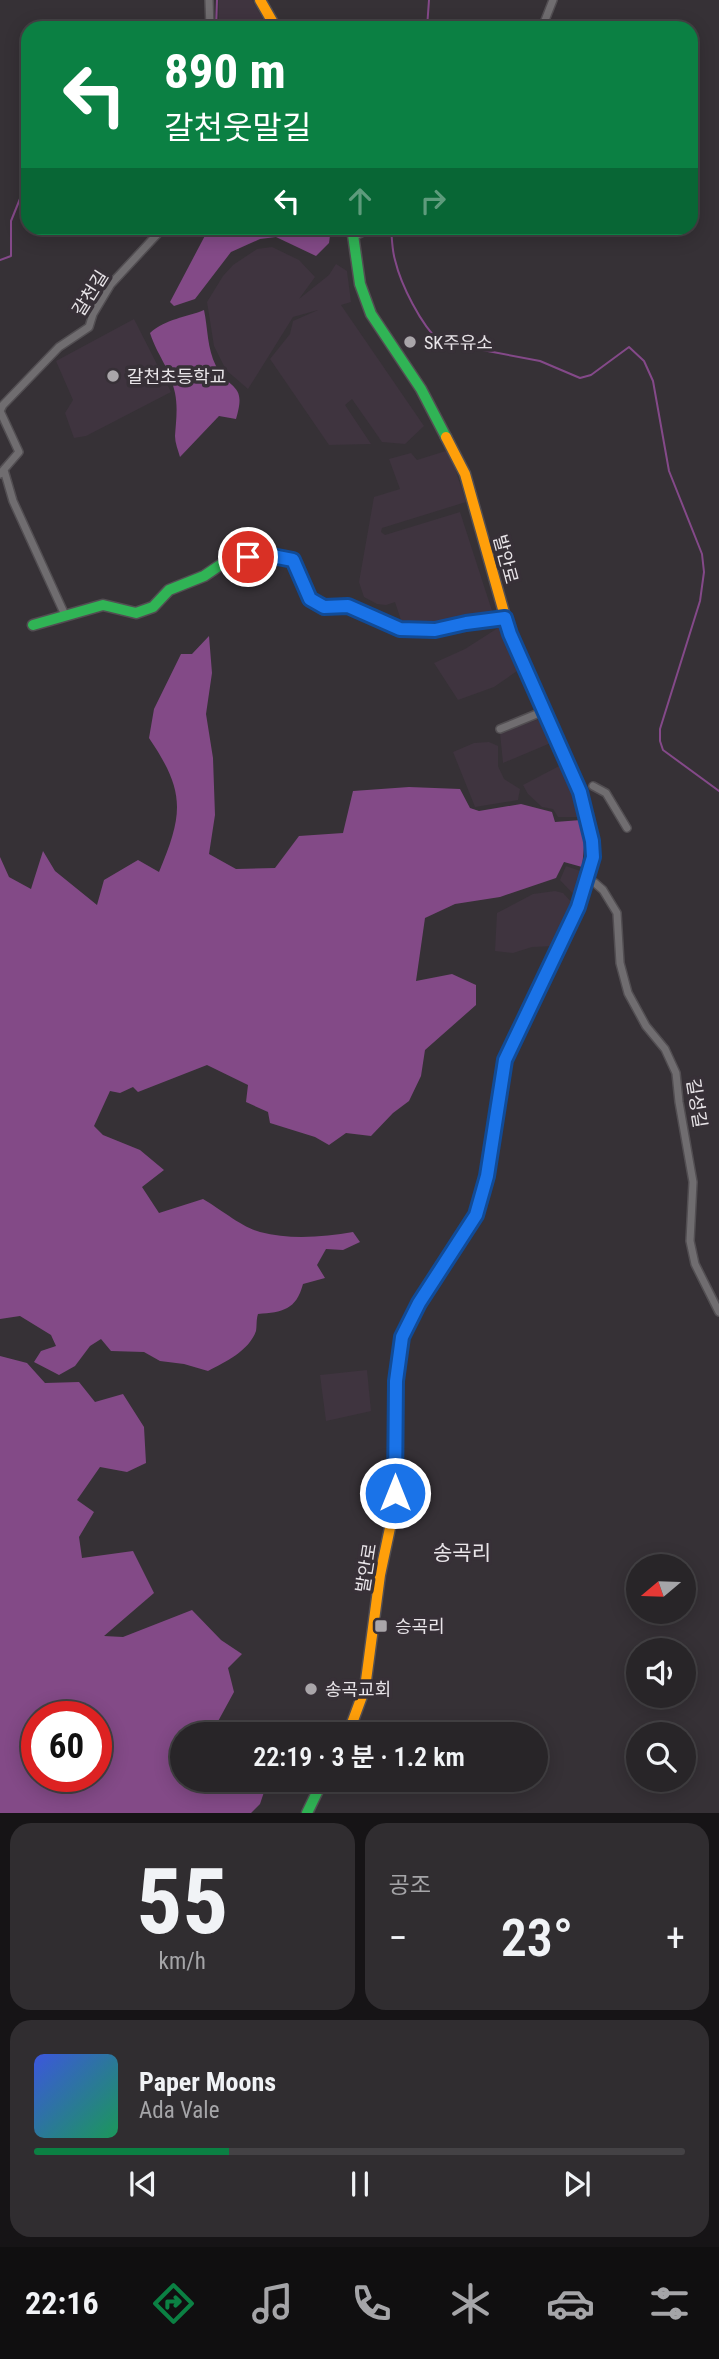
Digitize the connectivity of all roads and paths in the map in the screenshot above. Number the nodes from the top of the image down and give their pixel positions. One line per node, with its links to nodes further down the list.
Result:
1 (209, 0): 4 (street)
2 (260, 0): 5 (main road)
3 (554, 0): 6 (street)
4 (210, 21)
5 (272, 21)
6 (545, 21)
7 (156, 235): 9 (street, 갈천길)
8 (353, 235): 11 (main road, 발안로)
9 (2, 472): 10 (street, 갈천길)
10 (65, 615): 11 (main road); 12 (main road)
11 (505, 618): 13 (main road, 발안로)
12 (33, 625)
13 (544, 711): 14 (street); 17 (main road, 발안로)
14 (500, 729)
15 (593, 786): 16 (street)
16 (627, 828)
17 (585, 881): 18 (street, 길성길); 19 (main road, 발안로)
18 (719, 1312)
19 (353, 1722)
20 (317, 1792): 21 (main road)
21 (307, 1813)

